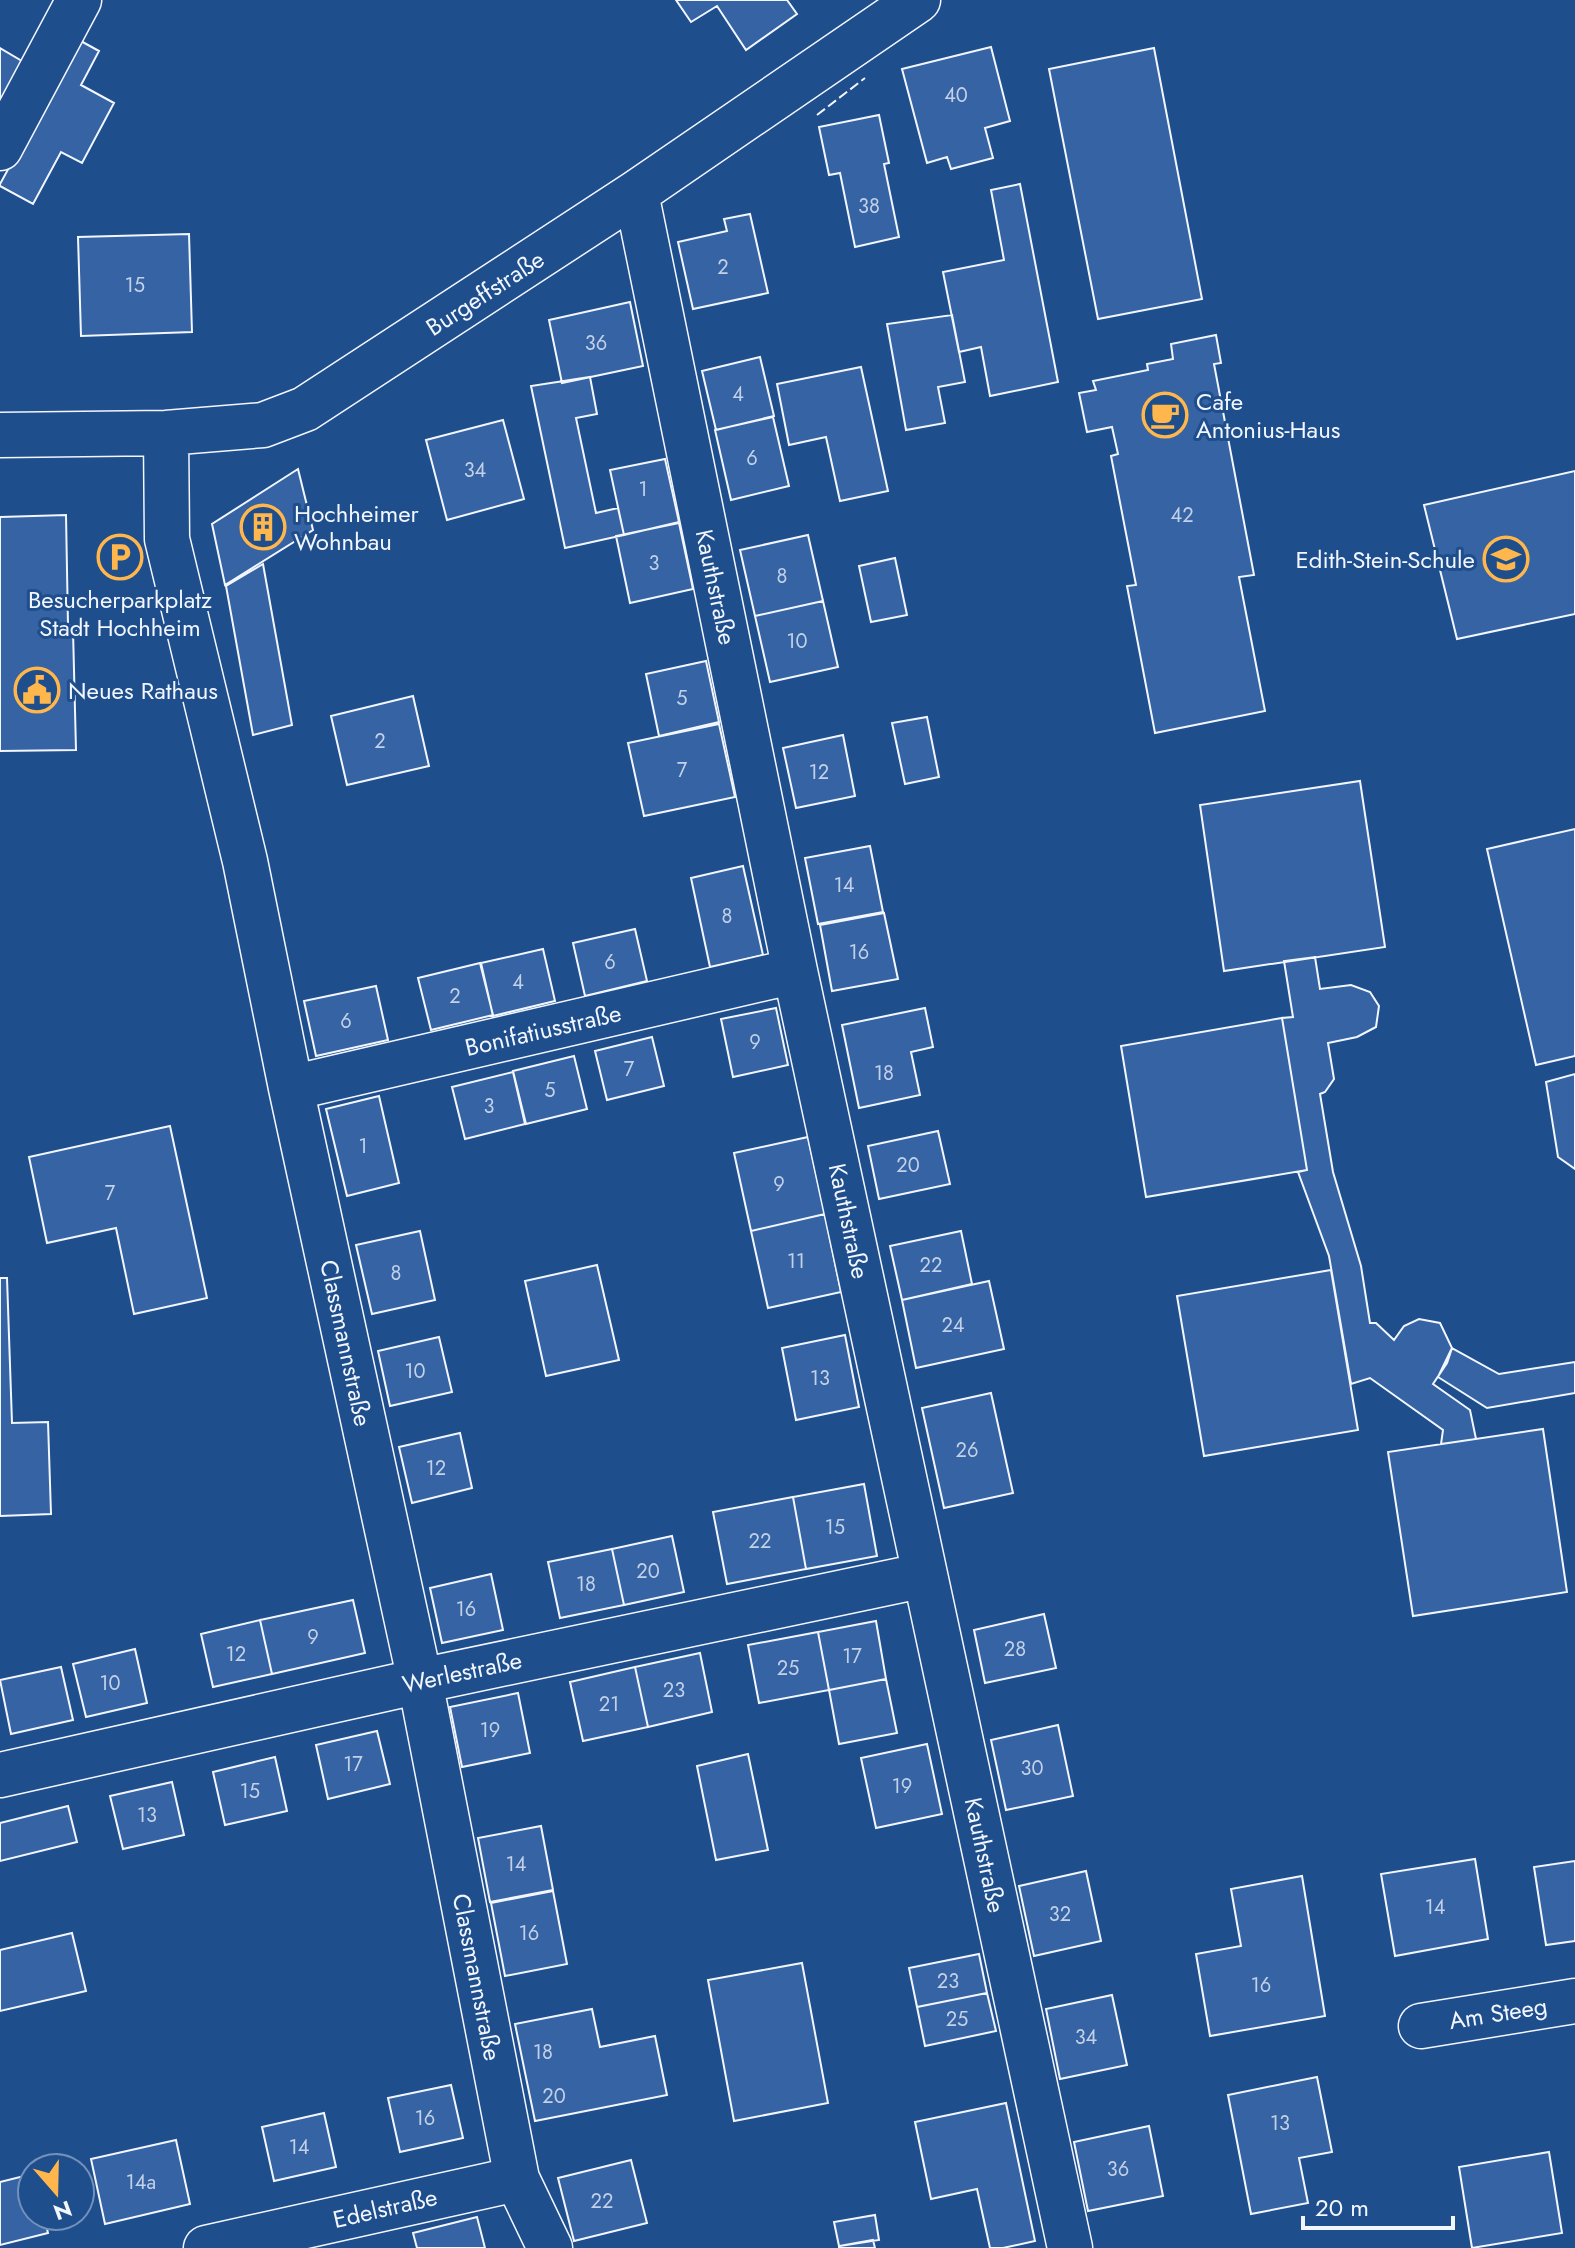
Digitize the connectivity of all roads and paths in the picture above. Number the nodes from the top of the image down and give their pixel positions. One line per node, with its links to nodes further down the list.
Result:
1 (79, 0): 3 (street)
2 (918, 0): 4 (street, Burgeffstraße)
3 (0, 148)
4 (636, 193): 5 (street, Burgeffstraße); 7 (street, Kauthstraße)
5 (166, 433): 6 (street, Burgeffstraße); 8 (street, Classmannstraße)
6 (0, 435)
7 (795, 971): 8 (street, Bonifatiusstraße); 9 (street, Kauthstraße)
8 (291, 1088): 10 (street, Classmannstraße)
9 (925, 1575): 10 (street, Werlestraße); 17 (street, Kauthstraße)
10 (420, 1681): 11 (street, Werlestraße); 14 (street, Classmannstraße)
11 (0, 1775)
12 (1575, 2001): 13 (street, Am Steeg)
13 (1421, 2026)
14 (517, 2179): 15 (street, Edelstraße); 16 (street, Classmannstraße)
15 (206, 2248)
16 (550, 2248)
17 (1070, 2248)

